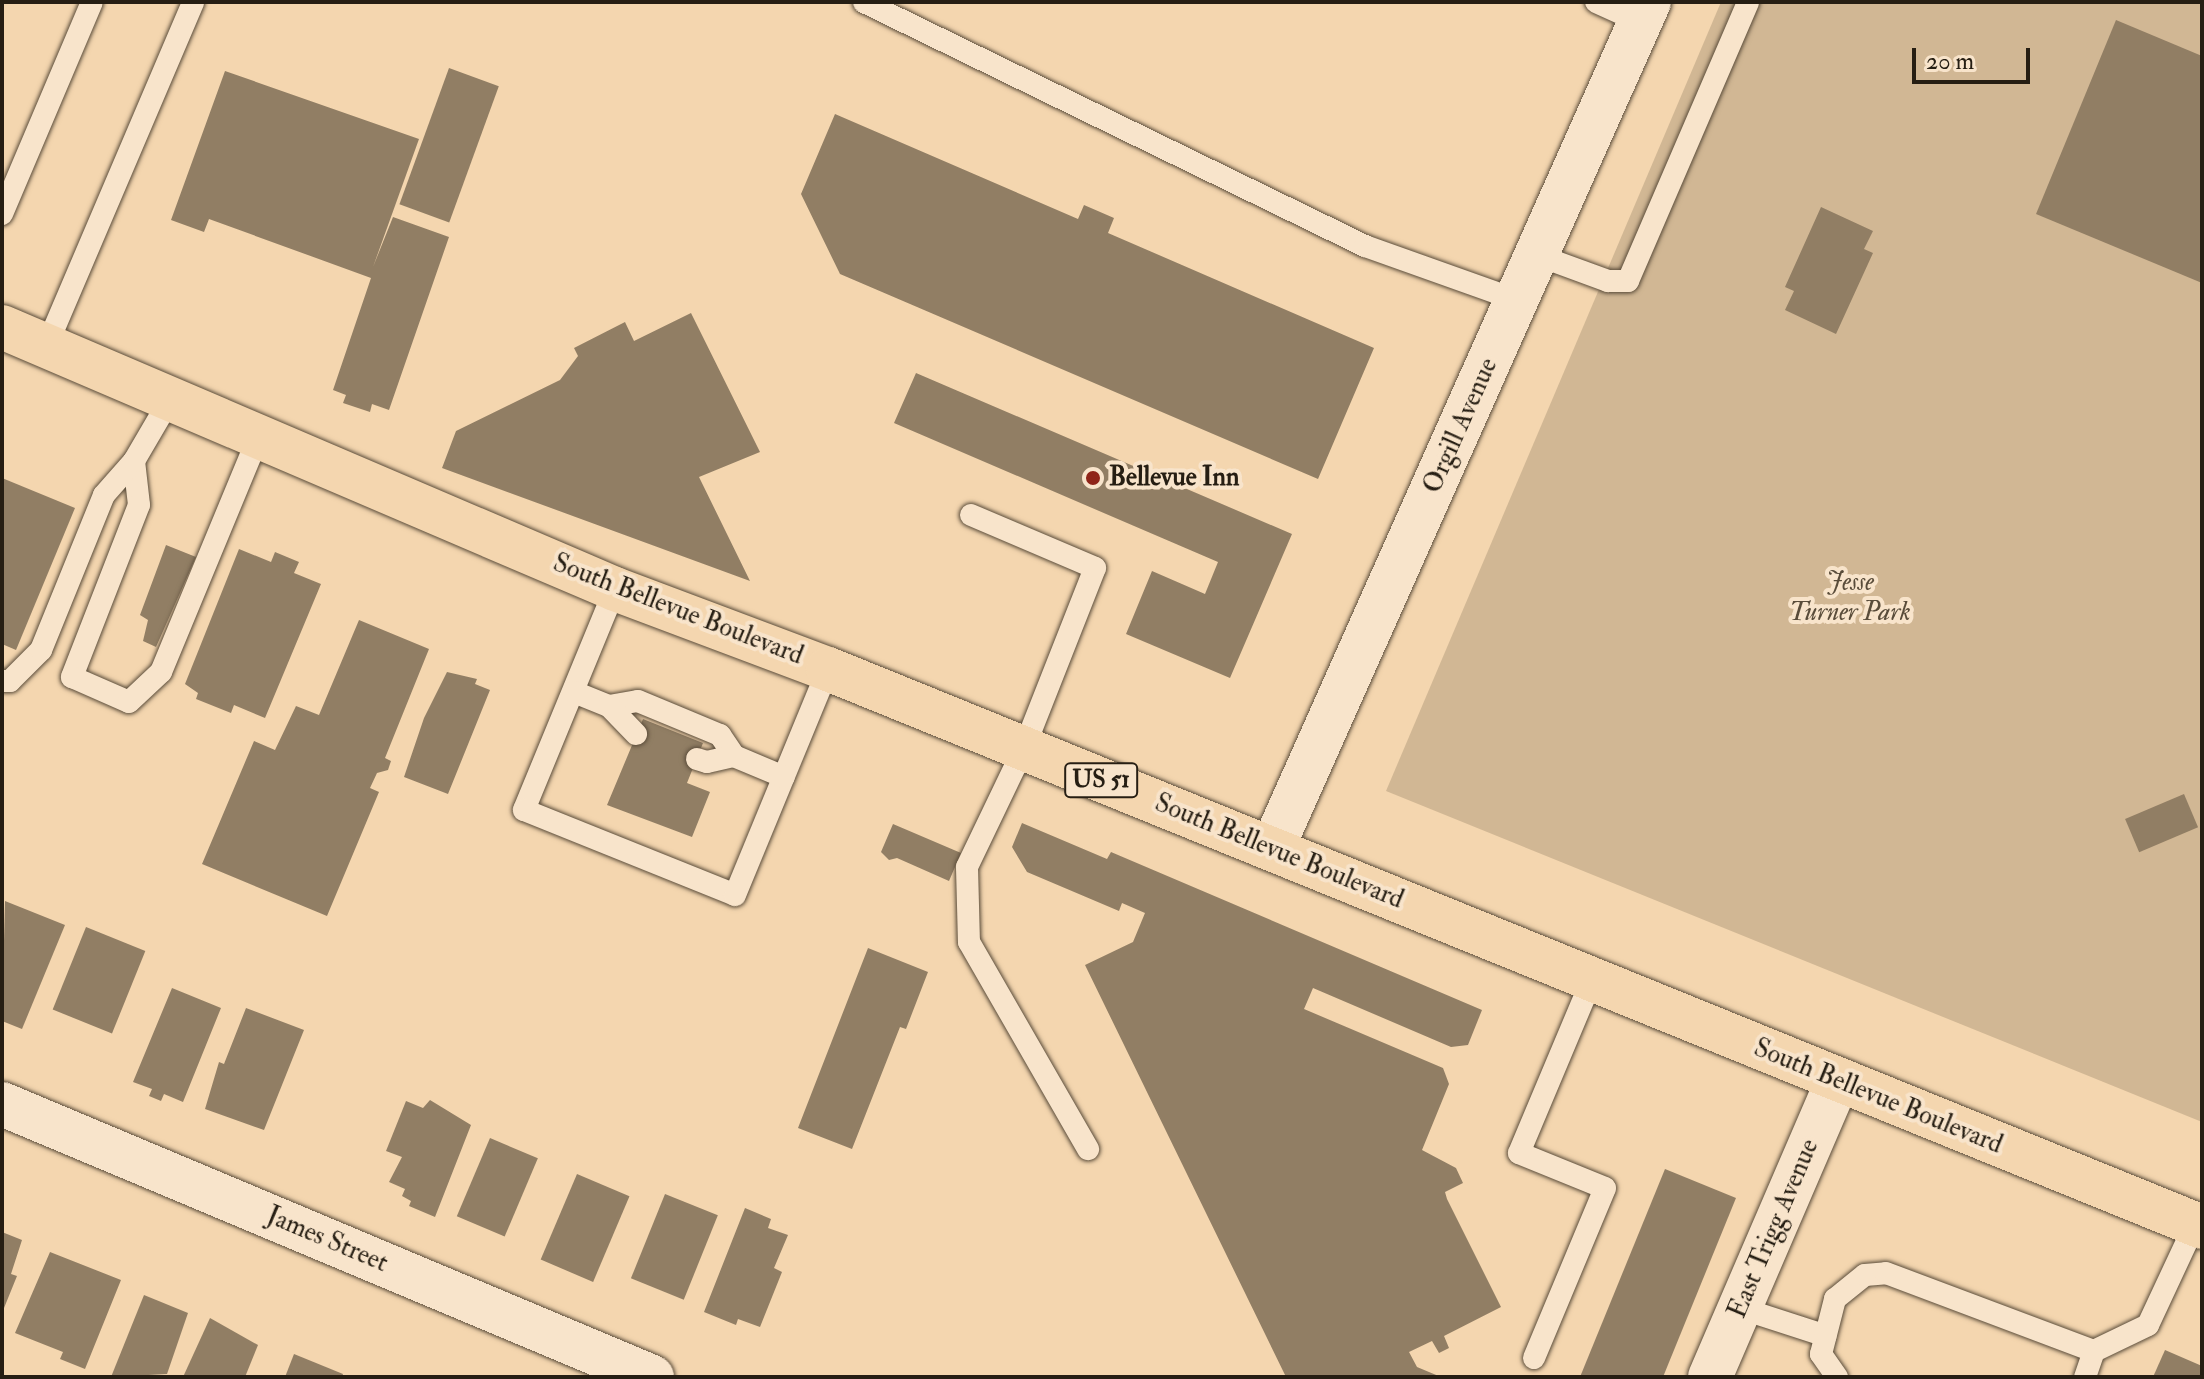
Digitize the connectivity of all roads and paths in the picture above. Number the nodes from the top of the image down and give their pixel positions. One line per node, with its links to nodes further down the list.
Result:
1 (92, 2): 7 (lane)
2 (193, 2): 11 (lane)
3 (864, 2): 9 (lane)
4 (1596, 2): 6 (lane)
5 (1748, 2): 8 (lane)
6 (1645, 12): 8 (street, Orgill Avenue)
7 (2, 214)
8 (1537, 255): 9 (street, Orgill Avenue)
9 (1517, 300): 26 (street, Orgill Avenue)
10 (2, 327): 11 (main road, South Bellevue Boulevard / US 51)
11 (47, 345): 12 (main road, South Bellevue Boulevard / US 51)
12 (172, 396): 13 (main road, South Bellevue Boulevard / US 51); 14 (lane)
13 (260, 433): 14 (lane); 16 (main road, South Bellevue Boulevard / US 51)
14 (134, 461): 18 (lane)
15 (971, 515): 22 (lane)
16 (615, 589): 17 (main road, South Bellevue Boulevard / US 51); 19 (lane)
17 (828, 669): 22 (main road, South Bellevue Boulevard / US 51); 25 (lane)
18 (2, 681)
19 (574, 692): 20 (lane); 25 (lane)
20 (609, 706): 21 (lane); 23 (lane)
21 (636, 734)
22 (1024, 748): 26 (main road, South Bellevue Boulevard / US 51); 30 (lane)
23 (734, 756): 24 (lane); 25 (lane)
24 (697, 759)
25 (784, 777)
26 (1272, 849): 27 (main road, South Bellevue Boulevard / US 51)
27 (1592, 979): 28 (main road, South Bellevue Boulevard / US 51); 35 (lane)
28 (1837, 1082): 31 (main road, South Bellevue Boulevard / US 51); 32 (street, East Trigg Avenue)
29 (2, 1104): 36 (street, James Street)
30 (1088, 1149)
31 (2199, 1226): 34 (lane)
32 (1740, 1308): 33 (lane); 37 (street, East Trigg Avenue)
33 (1826, 1336): 34 (lane); 38 (lane)
34 (2094, 1351): 39 (lane)
35 (1534, 1358)
36 (652, 1377)
37 (1710, 1377)
38 (1837, 1377)
39 (2085, 1377)

